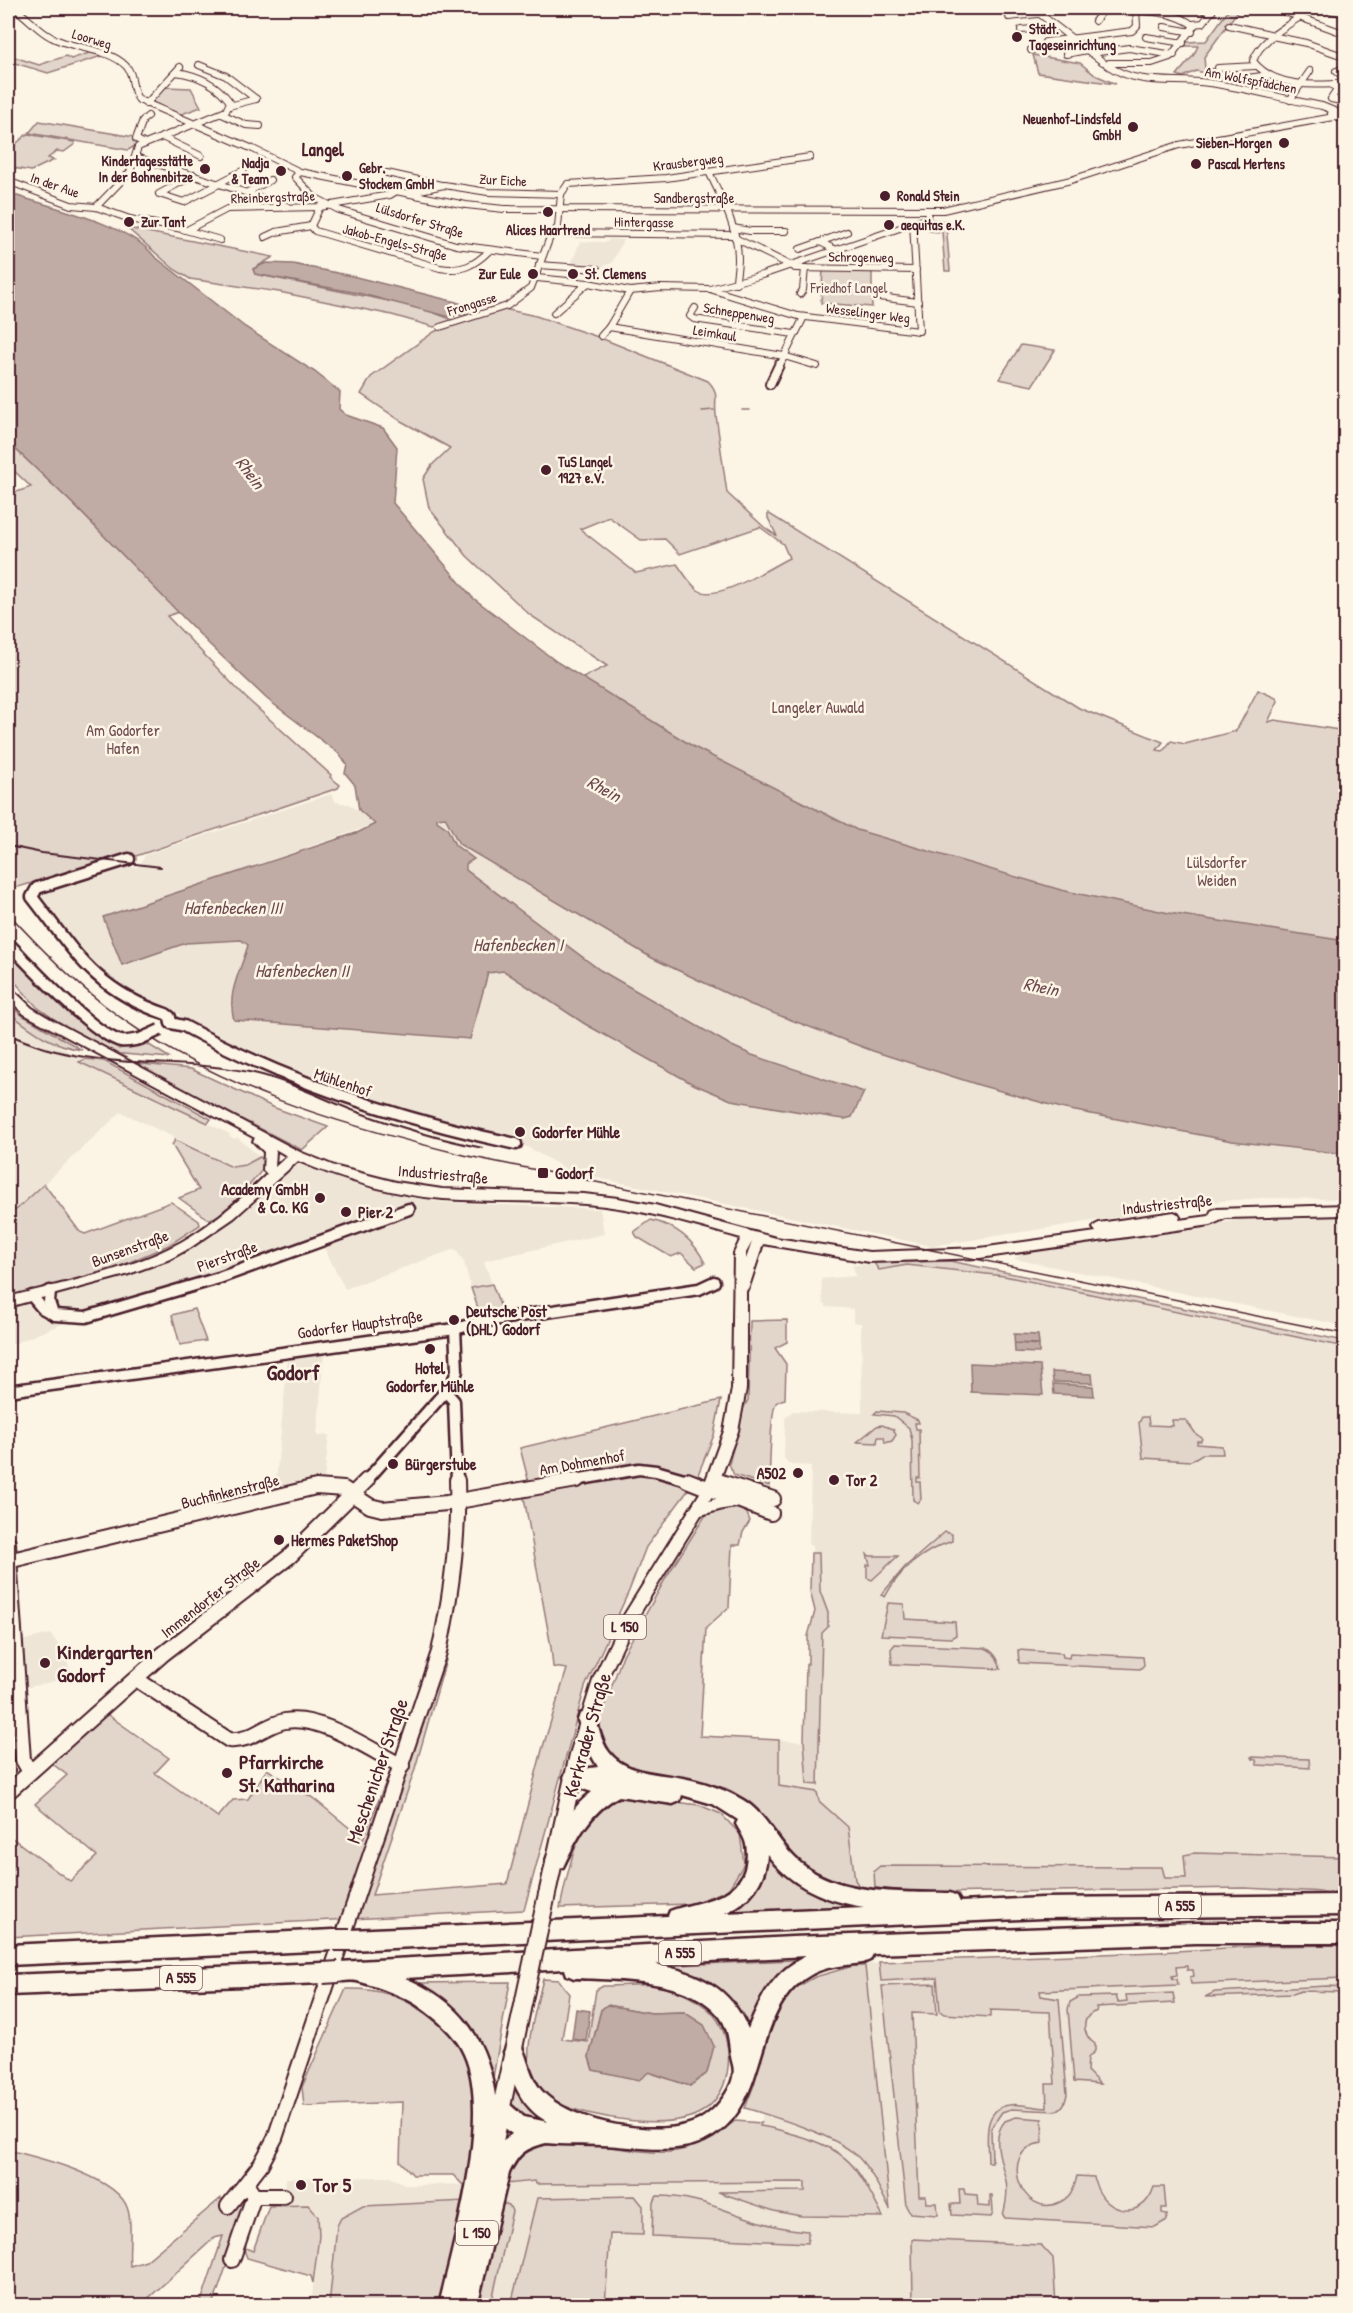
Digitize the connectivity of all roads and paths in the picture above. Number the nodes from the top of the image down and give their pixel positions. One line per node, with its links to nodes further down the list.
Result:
1 (14, 8): 53 (street, Loorweg)
2 (1032, 8): 11 (street, Am Wolfspfädchen)
3 (1106, 8): 8 (street); 16 (street)
4 (1175, 8): 13 (street)
5 (1195, 8): 9 (street)
6 (1272, 8): 14 (street)
7 (1321, 8): 12 (street)
8 (1135, 10): 13 (street); 26 (street)
9 (1213, 10): 17 (street)
10 (1310, 11): 14 (street)
11 (1038, 14): 15 (street); 19 (street, Am Wolfspfädchen)
12 (1346, 14)
13 (1170, 15): 17 (street)
14 (1299, 16): 23 (street); 24 (street)
15 (1009, 17)
16 (1095, 21)
17 (1193, 24): 22 (street)
18 (1229, 25): 24 (street)
19 (1056, 27): 21 (street); 26 (street, Am Wolfspfädchen)
20 (1164, 27): 22 (street)
21 (1021, 30)
22 (1192, 32): 27 (street)
23 (1346, 34)
24 (1273, 36): 32 (street); 36 (street)
25 (1146, 37): 27 (street)
26 (1071, 38): 28 (street); 29 (street, Am Wolfspfädchen)
27 (1183, 43): 31 (street)
28 (1031, 50)
29 (1089, 52): 30 (street); 31 (street); 34 (street, Am Wolfspfädchen)
30 (1066, 54)
31 (1174, 55): 34 (street)
32 (1344, 56): 33 (street)
33 (1335, 61)
34 (1106, 64): 51 (street, Am Wolfspfädchen)
35 (199, 65): 37 (street)
36 (1256, 66): 41 (street); 41 (street)
37 (210, 68): 40 (street); 42 (street)
38 (1346, 68): 44 (street)
39 (1310, 71): 45 (street)
40 (194, 75): 43 (street); 53 (street)
41 (1269, 75): 45 (street)
42 (225, 76): 43 (street); 46 (street)
43 (207, 81): 48 (street)
44 (1346, 81): 47 (street)
45 (1301, 83): 47 (street); 51 (street)
46 (236, 84): 48 (street); 49 (street)
47 (1332, 85): 52 (street)
48 (218, 88): 50 (street)
49 (246, 91): 50 (street); 54 (street)
50 (226, 96): 54 (street)
51 (1290, 100): 56 (street, Am Wolfspfädchen)
52 (1346, 102)
53 (146, 104): 58 (street)
54 (229, 106): 55 (street)
55 (222, 114): 58 (street); 59 (street)
56 (1340, 115): 86 (street, Sandbergstraße)
57 (148, 116): 61 (street)
58 (194, 125): 60 (street); 66 (street)
59 (247, 125)
60 (162, 137): 61 (street); 62 (street)
61 (145, 144): 63 (street)
62 (201, 156)
63 (136, 157): 70 (street); 81 (street)
64 (810, 157): 67 (street, Krausbergweg)
65 (244, 170): 73 (street)
66 (300, 172): 77 (street, Sandbergstraße); 80 (street, Lülsdorfer Straße)
67 (709, 172): 74 (street, Krausbergweg); 85 (street)
68 (387, 173): 75 (street, Zur Eiche)
69 (563, 174): 74 (street)
70 (194, 175): 73 (street); 73 (street)
71 (270, 180): 76 (street)
72 (8, 181): 81 (street, In der Aue)
73 (220, 183): 76 (street)
74 (568, 184): 79 (street)
75 (444, 185): 78 (street, Zur Eiche); 79 (street, Zur Eiche)
76 (248, 192): 82 (street)
77 (395, 192): 78 (street, Sandbergstraße); 80 (street)
78 (408, 194): 84 (street, Sandbergstraße)
79 (561, 194): 84 (street)
80 (329, 206): 83 (street, Rheinbergstraße); 98 (street, Lülsdorfer Straße)
81 (96, 207): 89 (street)
82 (287, 207): 83 (street, Rheinbergstraße); 89 (street, Rheinbergstraße)
83 (320, 207): 88 (street)
84 (559, 210): 85 (street, Sandbergstraße); 92 (street)
85 (728, 210): 86 (street, Sandbergstraße); 93 (street)
86 (929, 210): 87 (street)
87 (913, 223): 99 (street); 105 (street)
88 (311, 226): 94 (street); 98 (street, Jakob-Engels-Straße)
89 (187, 230): 95 (street)
90 (786, 231): 93 (street)
91 (847, 232): 96 (street)
92 (554, 233): 93 (street, Hintergasse); 100 (street)
93 (734, 234): 102 (street, Hintergasse); 108 (street)
94 (265, 237)
95 (220, 240)
96 (820, 242): 97 (street); 99 (street)
97 (800, 249)
98 (490, 250): 100 (street, Lülsdorfer Straße)
99 (836, 250): 102 (street)
100 (542, 256): 101 (street)
101 (539, 265): 104 (street); 106 (street)
102 (790, 266): 103 (street, Schrogenweg); 108 (street)
103 (805, 268): 105 (street, Schrogenweg); 111 (street, Schrogenweg)
104 (597, 269)
105 (916, 270): 113 (street)
106 (537, 278): 107 (street); 117 (street, Frongasse)
107 (588, 283): 110 (street); 115 (street)
108 (736, 283): 109 (street)
109 (710, 289): 110 (street); 116 (street, Wesselinger Weg)
110 (630, 291): 118 (street)
111 (800, 294)
112 (879, 297): 113 (street)
113 (918, 302): 116 (street, Wesselinger Weg)
114 (695, 308): 119 (street, Schneppenweg)
115 (554, 313)
116 (804, 317): 119 (street)
117 (440, 327)
118 (609, 327): 120 (street); 121 (street, Leimkaul)
119 (794, 334): 121 (street)
120 (600, 336)
121 (784, 356): 122 (street, Leimkaul); 123 (street)
122 (817, 366)
123 (770, 384)
124 (129, 859): 127 (street, Mühlenhof)
125 (8, 943): 127 (street, bridge)
126 (8, 992): 128 (main road, Industriestraße)
127 (171, 1023): 129 (street, Mühlenhof)
128 (243, 1127): 130 (main road, Industriestraße); 131 (main road)
129 (516, 1144)
130 (292, 1153): 131 (main road, Bunsenstraße); 132 (main road, Bunsenstraße); 135 (main road, Industriestraße)
131 (269, 1170): 132 (main road, Bunsenstraße)
132 (249, 1196): 139 (main road, Bunsenstraße)
133 (410, 1209): 143 (street, Pierstraße)
134 (1346, 1210): 136 (main road, Industriestraße)
135 (717, 1227): 136 (main road, Industriestraße); 137 (main road)
136 (754, 1238): 137 (main road, Kerkrader Straße / L 150); 141 (main road, Kerkrader Straße / L 150)
137 (740, 1253): 141 (main road, Kerkrader Straße / L 150)
138 (714, 1282): 144 (street, Godorfer Hauptstraße)
139 (50, 1291): 140 (main road, Bunsenstraße); 143 (street)
140 (32, 1296): 142 (main road, Bunsenstraße); 143 (street)
141 (740, 1297): 147 (main road, Kerkrader Straße / L 150)
142 (8, 1302)
143 (52, 1314)
144 (455, 1329): 145 (street, Godorfer Hauptstraße); 146 (street)
145 (8, 1390)
146 (446, 1392): 148 (street, Immendorfer Straße); 150 (street, Meschenicher Straße)
147 (712, 1485): 149 (street); 150 (street, Am Dohmenhof); 151 (street); 152 (main road, Kerkrader Straße / L 150)
148 (354, 1495): 150 (street, Buchfinkenstraße); 155 (street, Buchfinkenstraße); 156 (street, Immendorfer Straße)
149 (773, 1499)
150 (458, 1501): 159 (street, Meschenicher Straße)
151 (739, 1502): 152 (main road); 153 (street)
152 (696, 1511): 157 (main road, Kerkrader Straße / L 150)
153 (771, 1513)
154 (8, 1543): 155 (street)
155 (8, 1561): 158 (street)
156 (136, 1679): 159 (street); 160 (street, Immendorfer Straße)
157 (587, 1720): 161 (main road, Kerkrader Straße / L 150); 162 (highway)
158 (14, 1725): 160 (street)
159 (402, 1766): 181 (street, Meschenicher Straße)
160 (30, 1772): 164 (street, Immendorfer Straße)
161 (573, 1777): 162 (highway); 163 (highway); 165 (main road, Kerkrader Straße / L 150)
162 (643, 1780): 167 (highway)
163 (616, 1788): 165 (highway); 168 (highway)
164 (8, 1792)
165 (556, 1860): 175 (main road, Kerkrader Straße / L 150, bridge)
166 (1346, 1905): 167 (highway, A 555)
167 (867, 1906): 168 (highway, A 555)
168 (653, 1925): 171 (highway, A 555)
169 (1346, 1933): 170 (highway, A 555)
170 (871, 1948): 172 (highway, A 555); 176 (highway)
171 (8, 1955)
172 (496, 1964): 173 (highway, A 555); 176 (highway)
173 (340, 1972): 174 (highway, A 555); 184 (highway)
174 (8, 1985)
175 (514, 2052): 177 (main road, Kerkrader Straße / L 150); 179 (highway)
176 (742, 2083): 179 (highway)
177 (502, 2111): 178 (highway); 180 (main road, Kerkrader Straße / L 150)
178 (548, 2132): 179 (highway); 187 (highway)
179 (611, 2135)
180 (490, 2161): 184 (highway, Kerkrader Straße / L 150); 187 (highway, Kerkrader Straße / L 150)
181 (250, 2190): 182 (street); 183 (street, Meschenicher Straße); 185 (street)
182 (284, 2196)
183 (228, 2205)
184 (465, 2237): 186 (highway, Kerkrader Straße / L 150)
185 (232, 2259)
186 (450, 2306)
187 (465, 2306)

